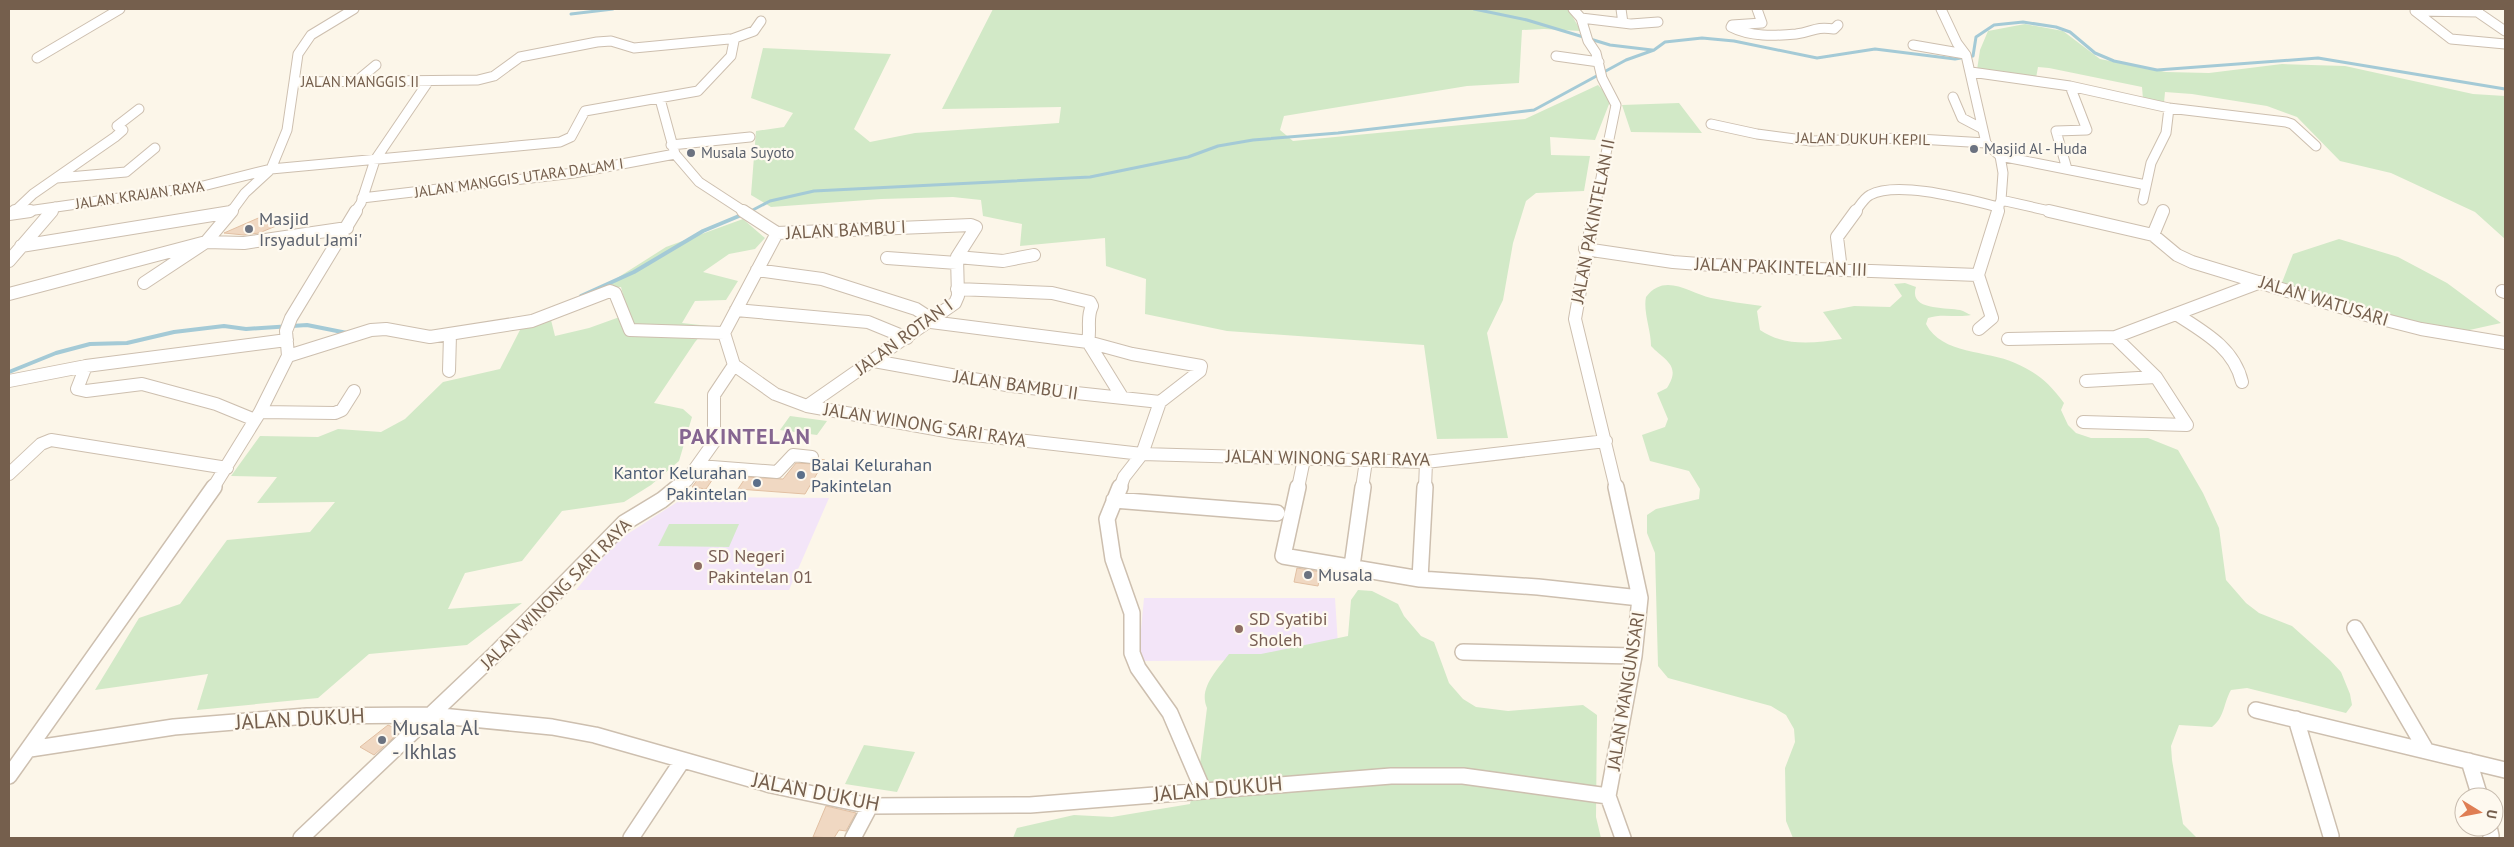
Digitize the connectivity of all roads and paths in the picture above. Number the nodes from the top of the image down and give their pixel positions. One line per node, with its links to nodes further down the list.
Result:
1 (120, 9): 18 (street)
2 (354, 9): 23 (street)
3 (1573, 9): 8 (street, JALAN PAKINTELAN II)
4 (1621, 9): 11 (street)
5 (1757, 9): 12 (street)
6 (1941, 9): 19 (street)
7 (2476, 11): 13 (street); 15 (street)
8 (1581, 18): 11 (street); 20 (street, JALAN PAKINTELAN II)
9 (762, 21): 14 (street)
10 (1658, 22): 11 (street)
11 (1623, 23)
12 (1838, 25)
13 (2505, 31)
14 (732, 39): 24 (street); 27 (street, JALAN MANGGIS UTARA DALAM I)
15 (2505, 44)
16 (1913, 46): 19 (street)
17 (1556, 56): 20 (street)
18 (37, 58)
19 (1967, 61): 25 (street); 31 (street)
20 (1599, 62): 56 (street, JALAN PAKINTELAN II)
21 (376, 65): 22 (street)
22 (358, 80): 23 (street, JALAN MANGGIS II); 24 (street, JALAN MANGGIS II)
23 (293, 82): 39 (street)
24 (428, 82): 38 (street)
25 (2070, 86): 28 (street); 40 (street)
26 (1953, 97): 31 (street)
27 (660, 99): 36 (street); 38 (street, JALAN MANGGIS UTARA DALAM I)
28 (2169, 108): 34 (street); 42 (street)
29 (139, 109): 41 (street)
30 (1711, 124): 33 (street, JALAN DUKUH KEPIL)
31 (1981, 128): 33 (street)
32 (750, 136): 36 (street, JALAN MANGGIS UTARA DALAM I)
33 (1986, 143): 37 (street)
34 (2316, 146)
35 (156, 148): 41 (street)
36 (673, 150): 43 (street, JALAN MANGGIS UTARA DALAM I); 52 (street)
37 (2000, 156): 40 (street); 45 (street)
38 (376, 160): 39 (street, JALAN KRAJAN RAYA); 43 (street)
39 (271, 169): 46 (street, JALAN KRAJAN RAYA); 48 (street)
40 (2067, 169): 42 (street)
41 (56, 178): 49 (street)
42 (2146, 185): 44 (street)
43 (362, 198): 51 (street)
44 (2143, 200)
45 (2000, 204): 53 (street); 62 (street); 63 (street)
46 (54, 207): 49 (street, JALAN KRAJAN RAYA); 55 (street)
47 (2163, 211): 53 (street)
48 (231, 212): 54 (street); 55 (street)
49 (11, 213)
50 (971, 225): 52 (street, JALAN BAMBU I); 59 (street, JALAN ROTAN I)
51 (347, 228): 54 (street); 71 (street)
52 (777, 233): 61 (street, JALAN BAMBU I)
53 (2153, 235): 64 (street, JALAN WATUSARI)
54 (206, 242): 65 (street); 67 (street)
55 (21, 246): 60 (street)
56 (1585, 249): 62 (street, JALAN PAKINTELAN III); 95 (street, JALAN PAKINTELAN II)
57 (1034, 255): 59 (street)
58 (887, 258): 59 (street)
59 (957, 260): 66 (street, JALAN ROTAN I)
60 (9, 261)
61 (757, 270): 68 (street, JALAN BAMBU I); 70 (street)
62 (1841, 270): 63 (street, JALAN PAKINTELAN III)
63 (1978, 275): 72 (street)
64 (2261, 282): 69 (street); 79 (street, JALAN WATUSARI)
65 (144, 283)
66 (957, 289): 70 (street, JALAN ROTAN I); 78 (street)
67 (9, 294)
68 (736, 310): 73 (street, JALAN BAMBU I); 76 (street)
69 (2176, 314): 75 (street); 88 (street)
70 (932, 321): 76 (street, JALAN ROTAN I); 78 (street)
71 (288, 329): 80 (street); 83 (street)
72 (1979, 329)
73 (724, 333): 74 (street); 82 (street)
74 (450, 335): 80 (street); 84 (street)
75 (2115, 337): 77 (street); 85 (street)
76 (907, 338): 81 (street, JALAN ROTAN I)
77 (2008, 339)
78 (1088, 342): 90 (street); 91 (street)
79 (2505, 343)
80 (288, 356): 93 (street)
81 (874, 361): 90 (street, JALAN BAMBU II); 92 (street, JALAN ROTAN I)
82 (734, 365): 92 (street, JALAN WINONG SARI RAYA); 101 (street, JALAN WINONG SARI RAYA)
83 (86, 366): 86 (street); 93 (street)
84 (449, 371)
85 (2156, 377): 87 (street); 94 (street)
86 (9, 381)
87 (2086, 381)
88 (2242, 382)
89 (354, 391): 93 (street)
90 (1122, 397): 91 (street, JALAN BAMBU II)
91 (1160, 402): 96 (street)
92 (807, 406): 96 (street, JALAN WINONG SARI RAYA)
93 (258, 416): 102 (street)
94 (2083, 422)
95 (1606, 441): 100 (street, JALAN WINONG SARI RAYA); 108 (street, JALAN MANGUNSARI)
96 (1142, 454): 98 (street, JALAN WINONG SARI RAYA); 104 (street)
97 (812, 456): 101 (street)
98 (1304, 459): 99 (street, JALAN WINONG SARI RAYA); 106 (street)
99 (1366, 462): 100 (street, JALAN WINONG SARI RAYA); 106 (street)
100 (1426, 462): 107 (street)
101 (699, 466): 113 (street, JALAN WINONG SARI RAYA)
102 (227, 468): 103 (street); 115 (street)
103 (9, 474)
104 (1114, 500): 105 (street); 122 (street)
105 (1277, 513)
106 (1352, 566): 107 (street)
107 (1420, 580): 108 (street)
108 (1640, 598): 111 (street, JALAN MANGUNSARI)
109 (2355, 628): 116 (street)
110 (1463, 652): 111 (street)
111 (1634, 656): 123 (street, JALAN MANGUNSARI)
112 (2256, 710): 114 (street)
113 (431, 715): 115 (street, JALAN DUKUH); 117 (street, JALAN DUKUH); 126 (street, JALAN WINONG SARI RAYA)
114 (2296, 719): 116 (street); 125 (street)
115 (30, 749): 120 (street)
116 (2426, 750): 118 (street)
117 (682, 761): 124 (street, JALAN DUKUH); 127 (street)
118 (2469, 761): 119 (street); 121 (street)
119 (2505, 770)
120 (9, 776)
121 (2477, 787)
122 (1203, 790): 123 (street, JALAN DUKUH); 124 (street, JALAN DUKUH)
123 (1608, 796): 129 (street)
124 (870, 806): 128 (street)
125 (2331, 836)
126 (301, 838)
127 (631, 838)
128 (853, 838)
129 (1623, 838)

